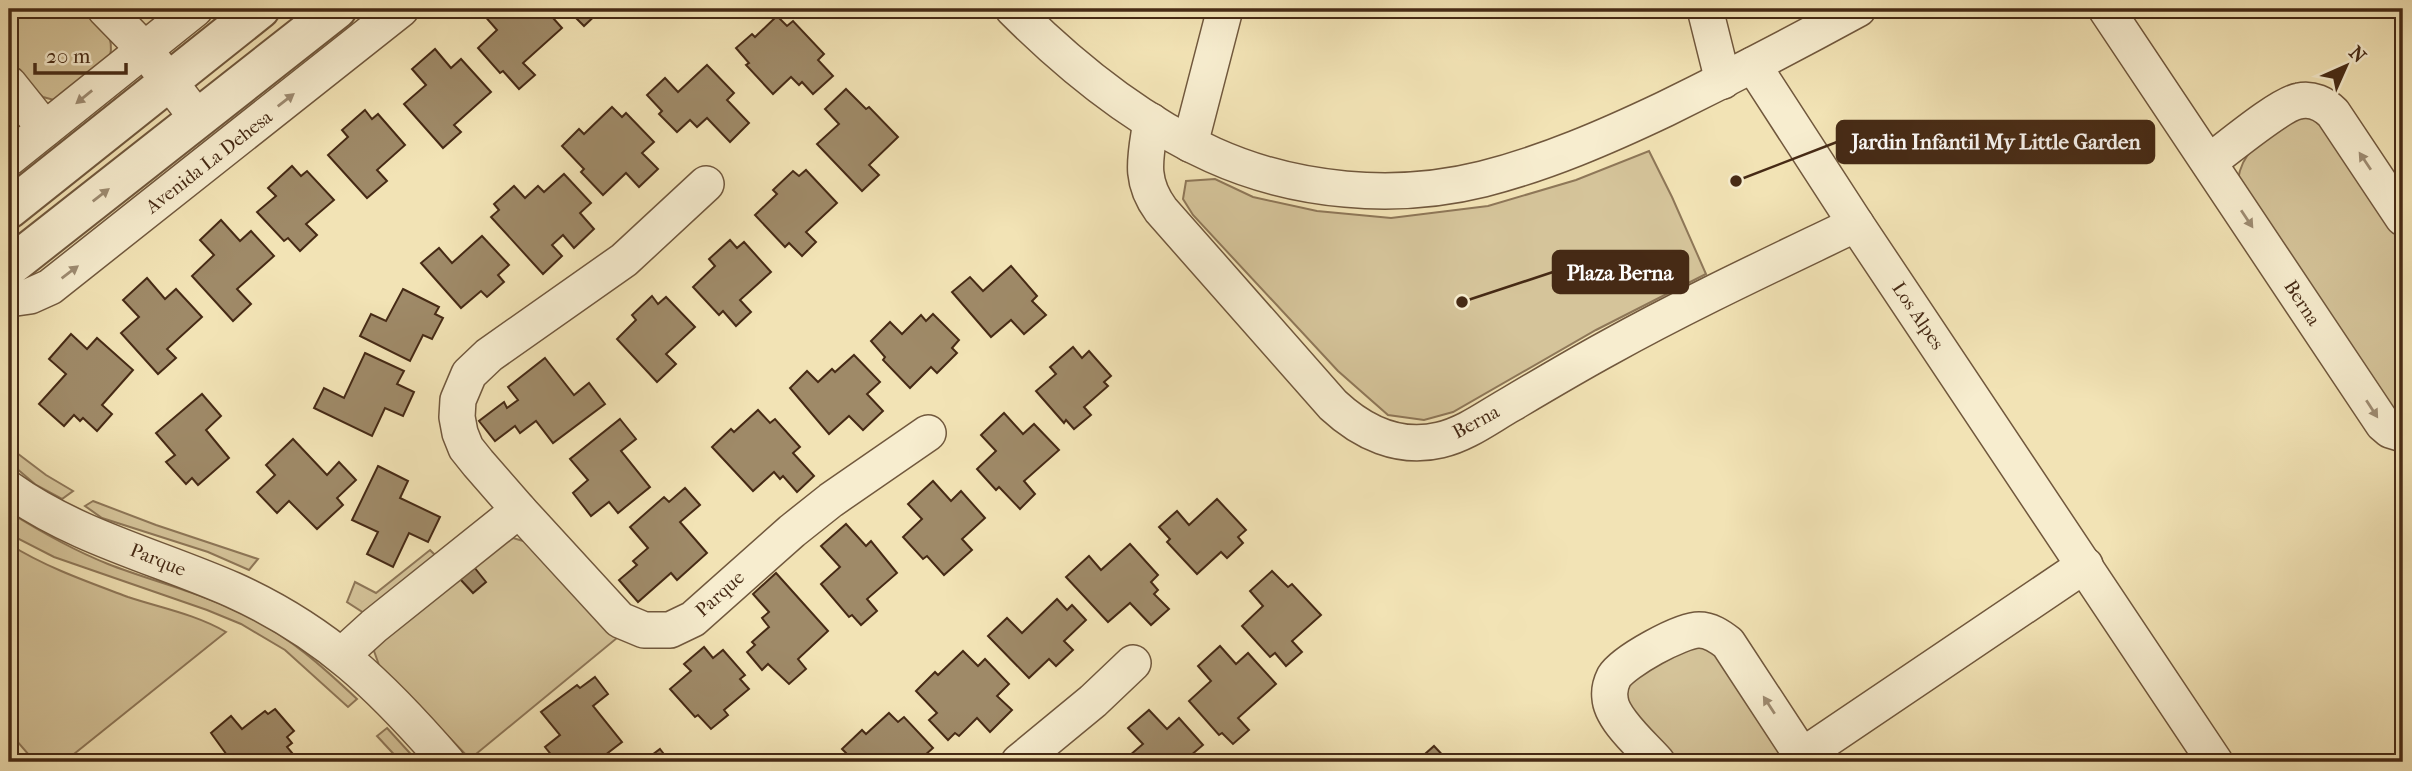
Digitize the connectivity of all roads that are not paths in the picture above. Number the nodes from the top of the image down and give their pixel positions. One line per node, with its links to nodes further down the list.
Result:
1 (106, 9): 11 (street)
2 (195, 9): 11 (street)
3 (260, 9): 14 (street)
4 (337, 9): 16 (street)
5 (401, 9): 27 (street, Avenida La Dehesa, one-way to 5)
6 (1013, 9): 17 (street)
7 (1224, 9): 19 (street)
8 (1705, 9): 13 (street)
9 (1858, 9): 12 (street)
10 (2106, 9): 21 (street, Berna)
11 (144, 49): 14 (street); 18 (street, one-way to 18)
12 (1753, 65): 13 (street); 25 (street, Los Alpes)
13 (1723, 81): 19 (street)
14 (169, 82): 16 (street); 23 (street)
15 (9, 84): 18 (street)
16 (198, 119): 26 (street, one-way to 16)
17 (1151, 121): 19 (street); 25 (street, Berna)
18 (45, 129): 20 (street)
19 (1190, 144)
20 (9, 158)
21 (2209, 162): 24 (street, one-way to 21); 29 (street, Berna, one-way to 29)
22 (706, 184): 31 (street, Parque)
23 (9, 209)
24 (2403, 218)
25 (1856, 225): 32 (street, Los Alpes)
26 (9, 267)
27 (9, 299)
28 (928, 433): 31 (street, Parque)
29 (2403, 434)
30 (9, 489): 33 (street, Parque)
31 (519, 510): 33 (street)
32 (2085, 565): 35 (street); 39 (street, Los Alpes)
33 (342, 655): 36 (street, Parque)
34 (1133, 663): 37 (street)
35 (1804, 759): 38 (street, one-way to 38)
36 (447, 762)
37 (1019, 762)
38 (1657, 762)
39 (2215, 762)

